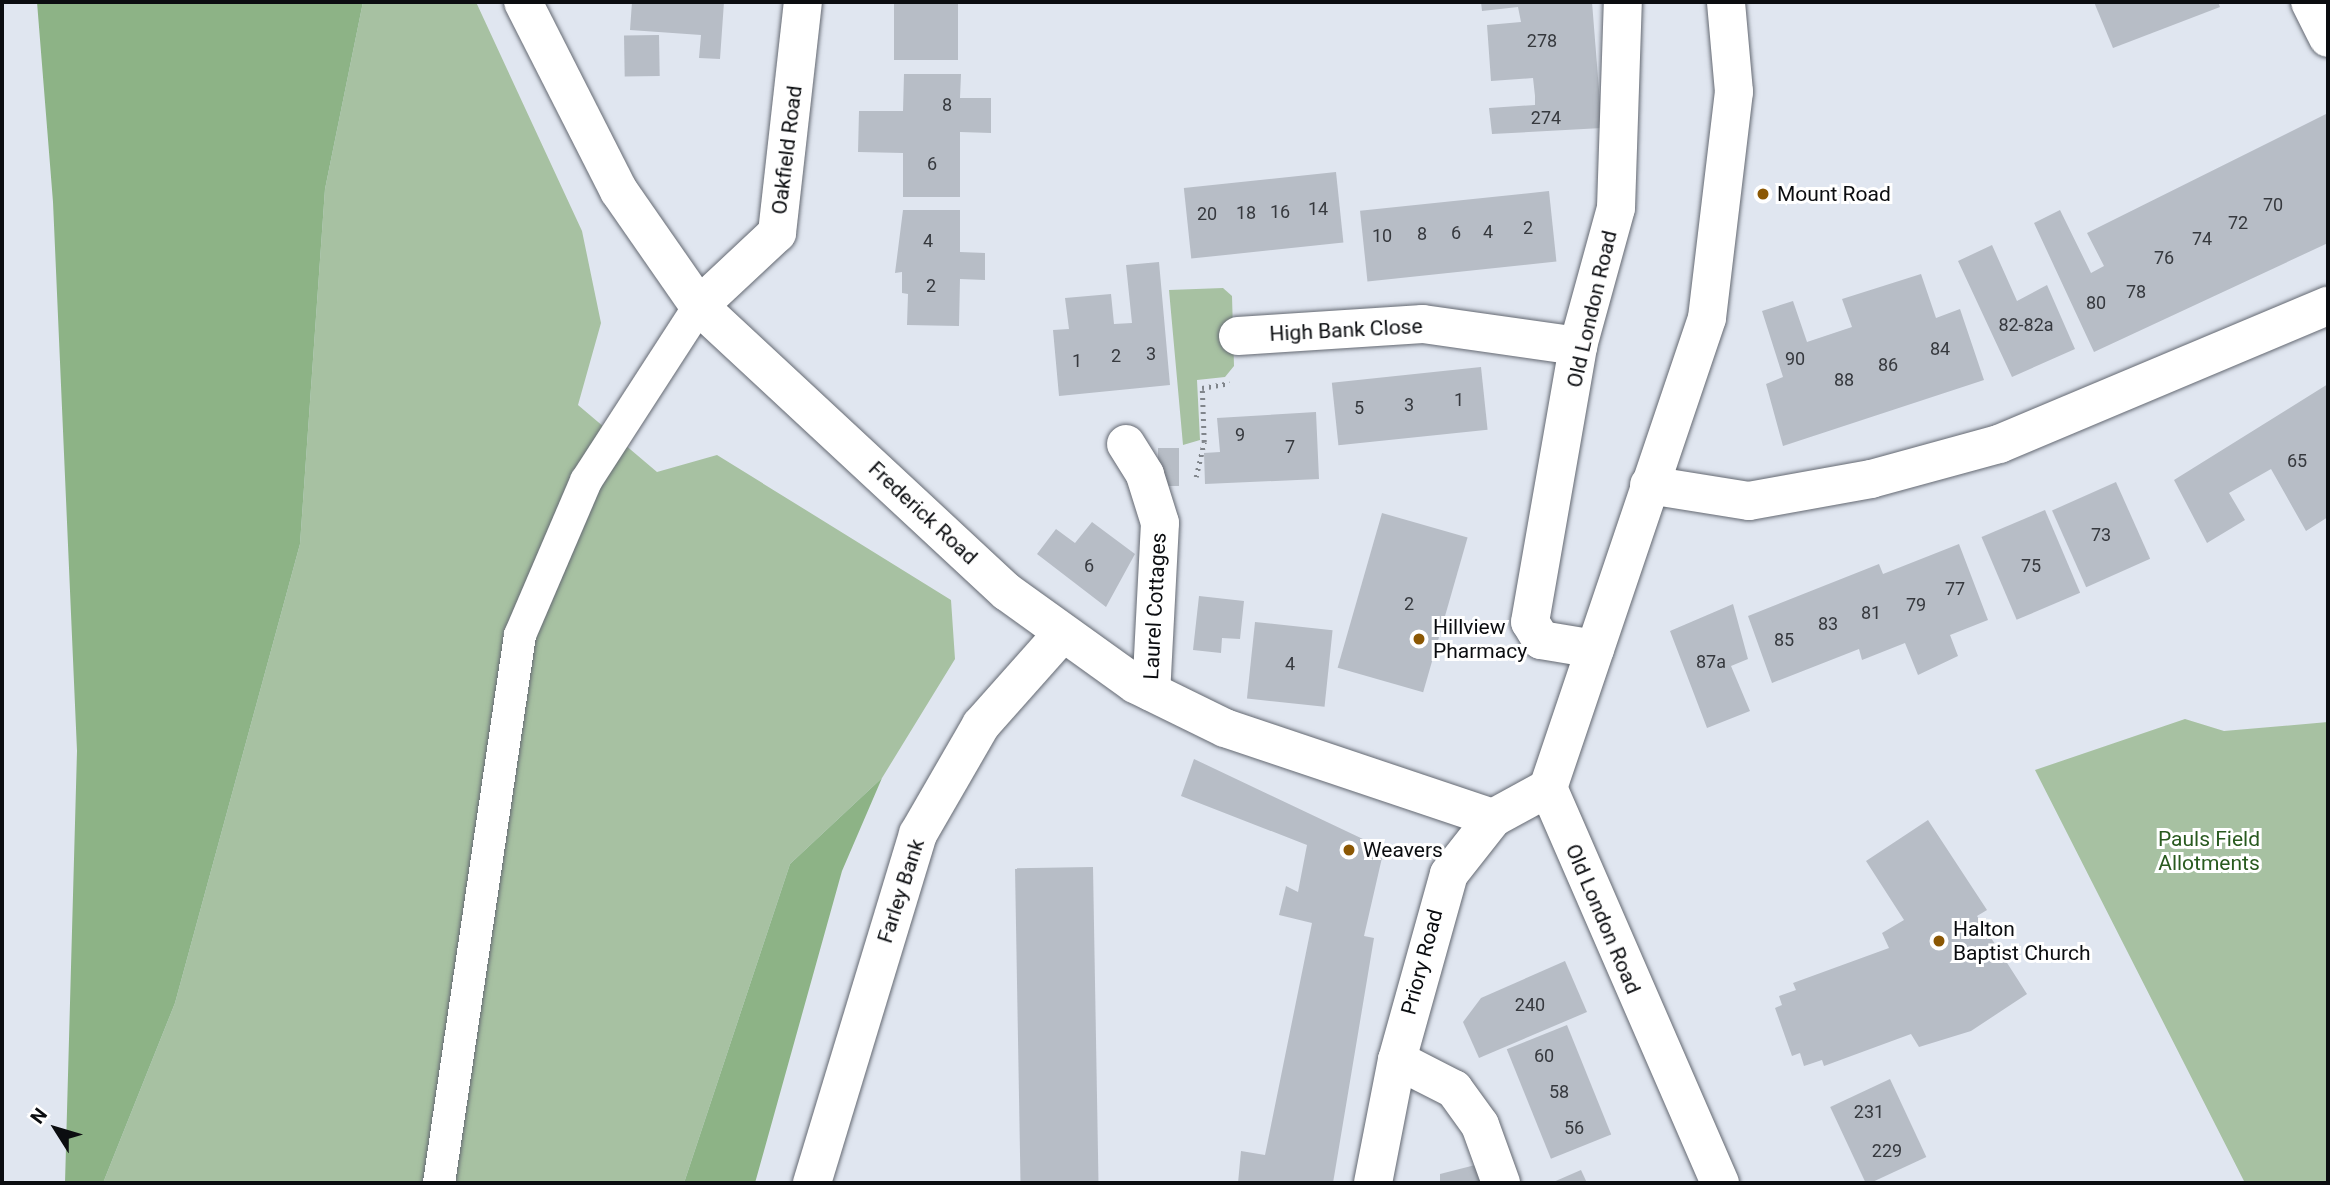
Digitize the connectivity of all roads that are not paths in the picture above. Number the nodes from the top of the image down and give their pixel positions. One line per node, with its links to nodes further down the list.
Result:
1 (523, 2): 7 (main road, Frederick Road)
2 (803, 2): 7 (main road, Oakfield Road)
3 (1623, 2): 10 (main road, Old London Road)
4 (1726, 2): 12 (main road)
5 (2310, 2): 6 (main road)
6 (2328, 38)
7 (699, 306): 13 (main road, Frederick Road); 19 (lane)
8 (2328, 306): 12 (main road)
9 (1238, 336): 10 (main road, High Bank Close)
10 (1578, 346): 14 (main road, Old London Road)
11 (1126, 444): 15 (main road, Laurel Cottages)
12 (1649, 485): 14 (main road)
13 (1060, 636): 15 (main road, Frederick Road); 20 (main road, Farley Bank)
14 (1595, 649): 16 (main road)
15 (1151, 692): 17 (main road, Frederick Road)
16 (1548, 788): 17 (main road, Priory Road); 23 (main road, Old London Road)
17 (1493, 818): 18 (main road, Priory Road)
18 (1397, 1060): 21 (main road, Priory Road); 22 (main road)
19 (439, 1183)
20 (813, 1183)
21 (1373, 1183)
22 (1501, 1183)
23 (1720, 1183)

